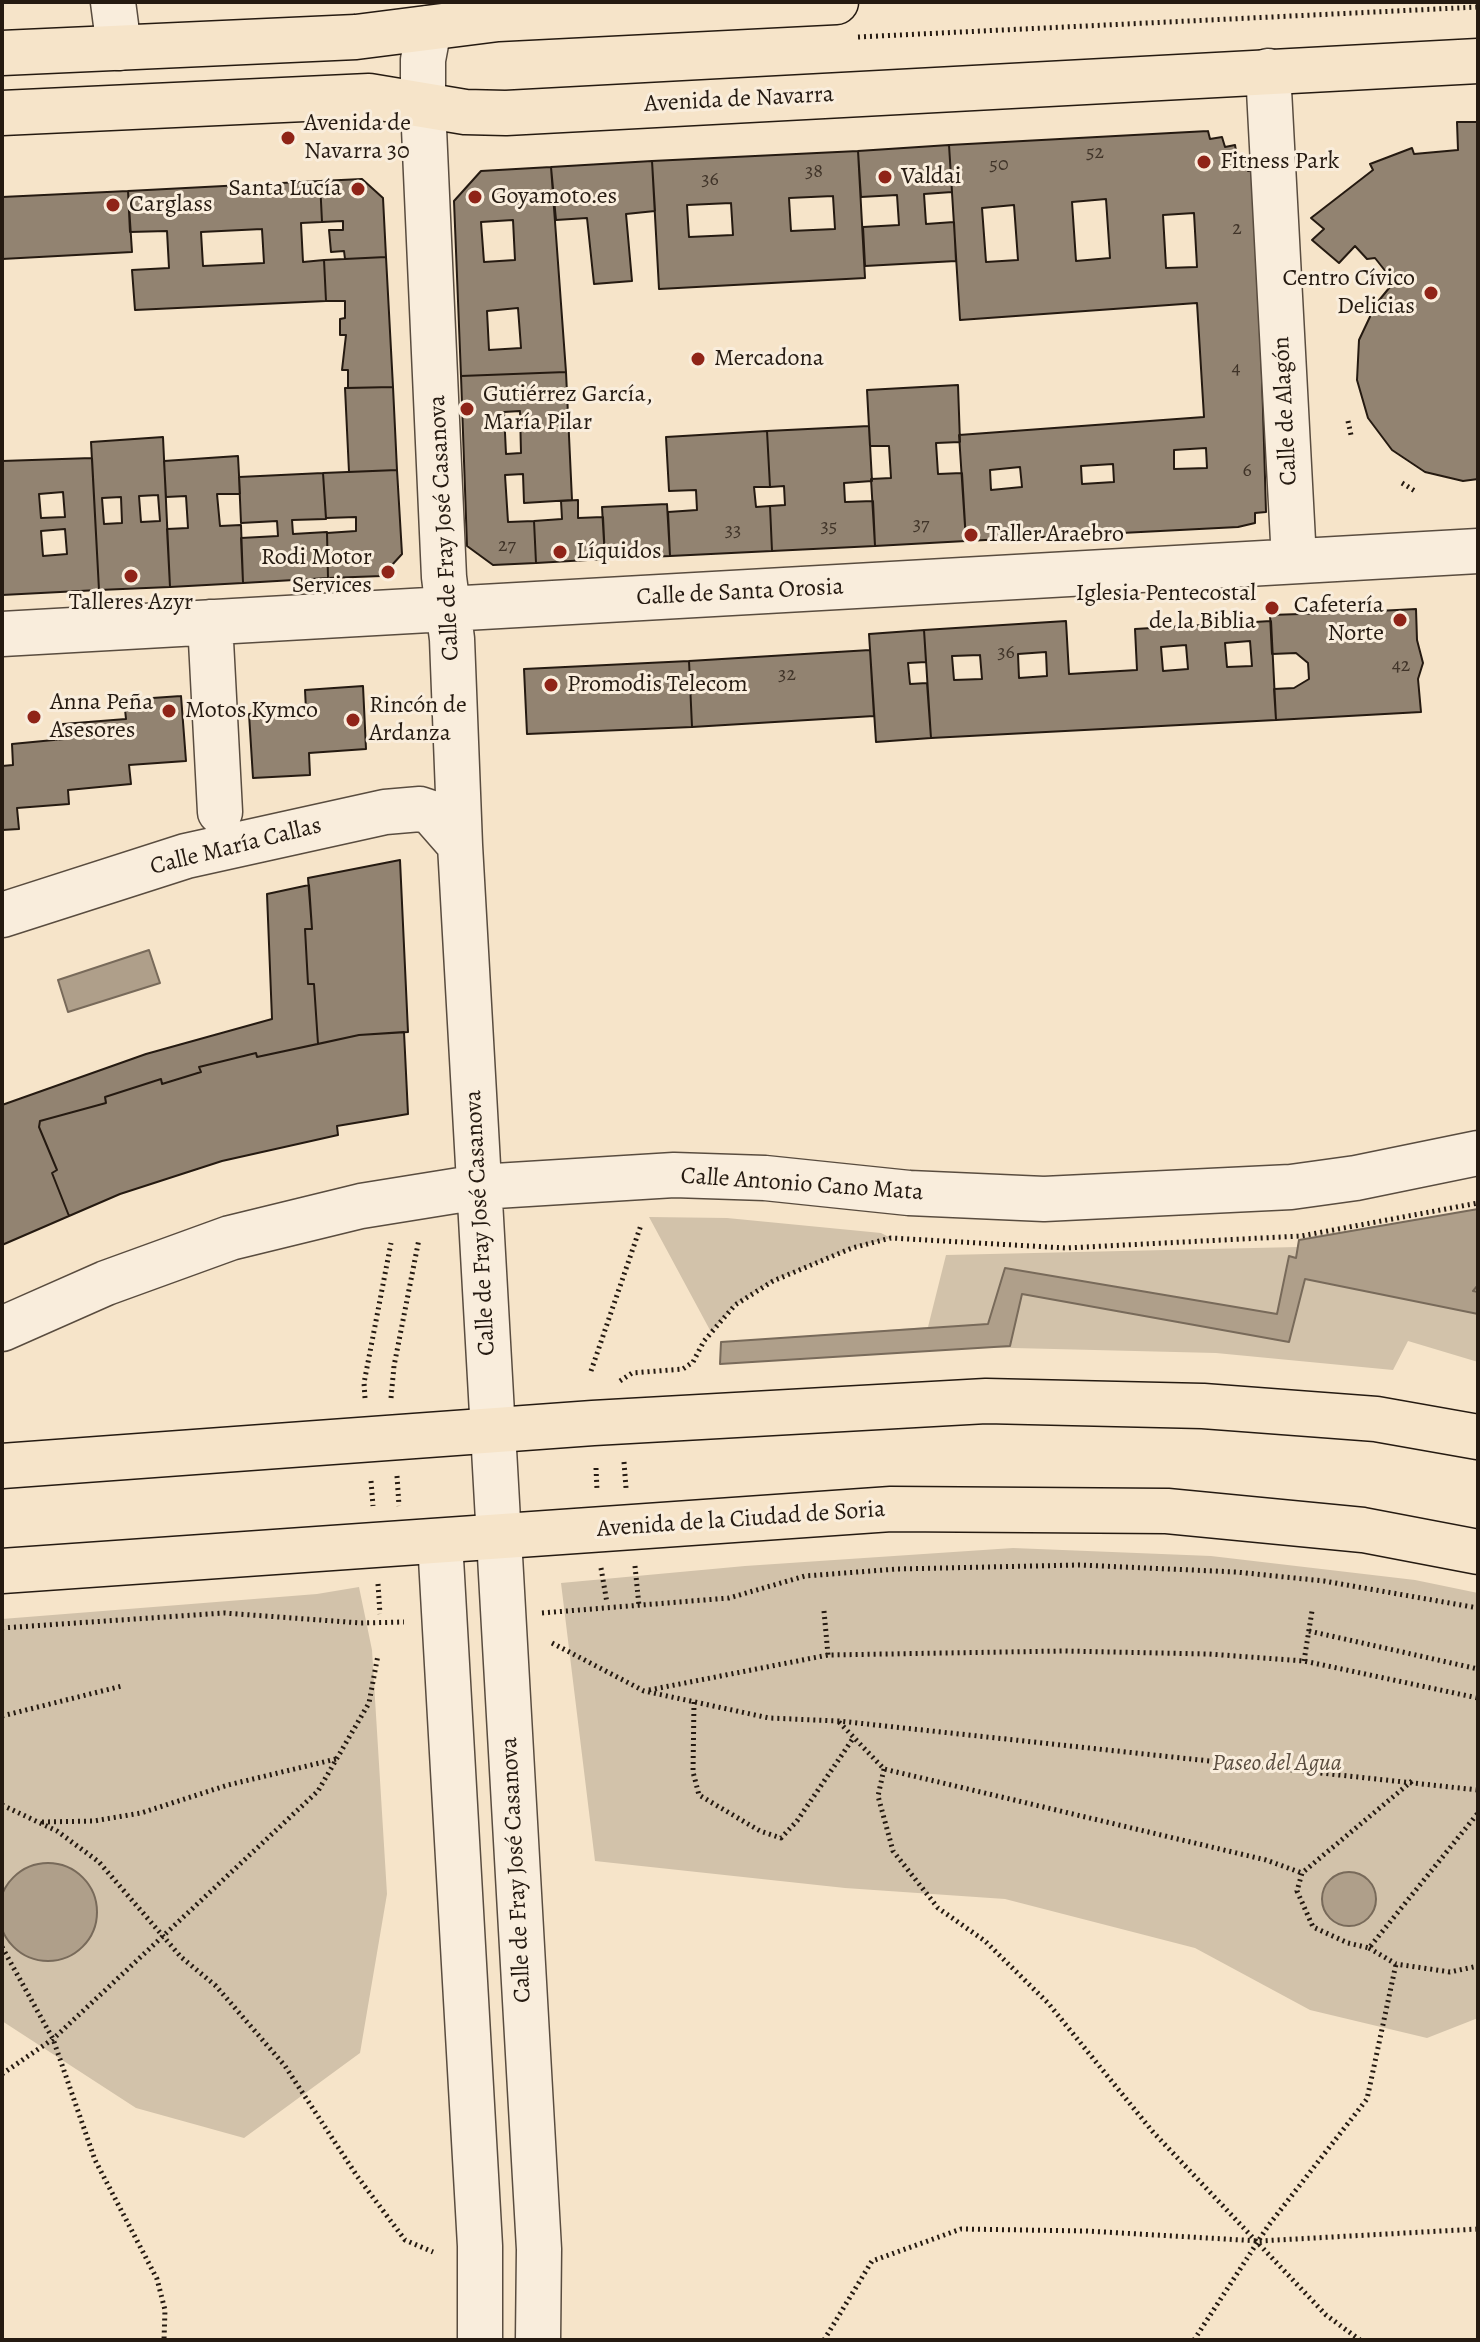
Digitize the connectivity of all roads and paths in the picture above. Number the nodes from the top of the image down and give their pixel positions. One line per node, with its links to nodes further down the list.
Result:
1 (113, 2): 4 (street)
2 (836, 2): 3 (main road)
3 (430, 15): 4 (main road); 8 (street, Calle de Fray José Casanova)
4 (119, 48): 5 (main road)
5 (2, 53)
6 (1478, 61): 7 (main road, Avenida de Navarra)
7 (1268, 71): 8 (main road, Avenida de Navarra); 15 (street, Calle de Alagón)
8 (423, 106): 9 (main road, Avenida de Navarra); 16 (street, Calle de Fray José Casanova)
9 (2, 113)
10 (1348, 421): 11 (path)
11 (1351, 435)
12 (1402, 483): 13 (path)
13 (1415, 491)
14 (1478, 551): 15 (street, Calle de Santa Orosia)
15 (1294, 560): 16 (street, Calle de Santa Orosia)
16 (450, 610): 17 (street, Calle de Santa Orosia); 20 (street, Calle de Fray José Casanova)
17 (210, 622): 18 (street, Calle de Santa Orosia); 19 (street)
18 (2, 634)
19 (220, 812)
20 (460, 845): 21 (street, Calle María Callas); 23 (street, Calle de Fray José Casanova)
21 (2, 915)
22 (1478, 1153): 23 (street, Calle Antonio Cano Mata)
23 (479, 1187): 28 (street, Calle Antonio Cano Mata); 33 (street, Calle de Fray José Casanova)
24 (1478, 1203): 32 (path)
25 (641, 1225): 29 (path)
26 (421, 1230): 30 (path)
27 (392, 1238): 31 (path)
28 (2, 1329)
29 (591, 1371)
30 (391, 1405)
31 (366, 1408)
32 (622, 1422): 33 (main road); 34 (main road); 40 (path)
33 (493, 1432): 35 (main road); 41 (street, Calle de Fray José Casanova)
34 (1478, 1437)
35 (2, 1466)
36 (596, 1468): 38 (path)
37 (371, 1481): 39 (path)
38 (597, 1490)
39 (373, 1507)
40 (629, 1528): 41 (main road, Avenida de la Ciudad de Soria); 43 (main road, Avenida de la Ciudad de Soria); 48 (path)
41 (500, 1537): 42 (main road, Avenida de la Ciudad de Soria); 89 (street, Calle de Fray José Casanova)
42 (440, 1541): 45 (main road, Avenida de la Ciudad de Soria); 88 (street)
43 (1478, 1552)
44 (601, 1567): 47 (path)
45 (2, 1571)
46 (378, 1583): 52 (path)
47 (607, 1603)
48 (639, 1606): 49 (path); 53 (path)
49 (1478, 1608)
50 (824, 1611): 59 (path)
51 (1312, 1611): 56 (path)
52 (380, 1614)
53 (536, 1614)
54 (413, 1621): 55 (path)
55 (2, 1628)
56 (1309, 1631): 60 (path); 61 (path)
57 (552, 1643): 63 (path)
58 (378, 1655): 69 (path)
59 (828, 1655): 60 (path); 63 (path)
60 (1304, 1661): 64 (path)
61 (1478, 1669)
62 (122, 1686): 66 (path)
63 (644, 1691): 65 (path)
64 (1478, 1698)
65 (694, 1702): 67 (path); 68 (path)
66 (2, 1716)
67 (839, 1721): 68 (path); 71 (path)
68 (854, 1737): 70 (path)
69 (337, 1758): 75 (path); 77 (path)
70 (884, 1769): 76 (path); 85 (path)
71 (1412, 1781): 72 (path); 76 (path)
72 (1478, 1790)
73 (2, 1805): 75 (path)
74 (1478, 1813): 79 (path)
75 (40, 1822): 77 (path)
76 (1302, 1873): 79 (path)
77 (162, 1936): 82 (path); 86 (path)
78 (2, 1947): 82 (path)
79 (1369, 1948): 80 (path)
80 (1396, 1964): 81 (path); 85 (path)
81 (1478, 1966)
82 (53, 2039): 83 (path); 87 (path)
83 (2, 2074)
84 (1478, 2229): 85 (path)
85 (1259, 2241): 90 (path); 91 (path); 92 (path)
86 (433, 2252)
87 (164, 2340)
88 (480, 2340)
89 (538, 2340)
90 (824, 2340)
91 (1194, 2340)
92 (1360, 2340)

